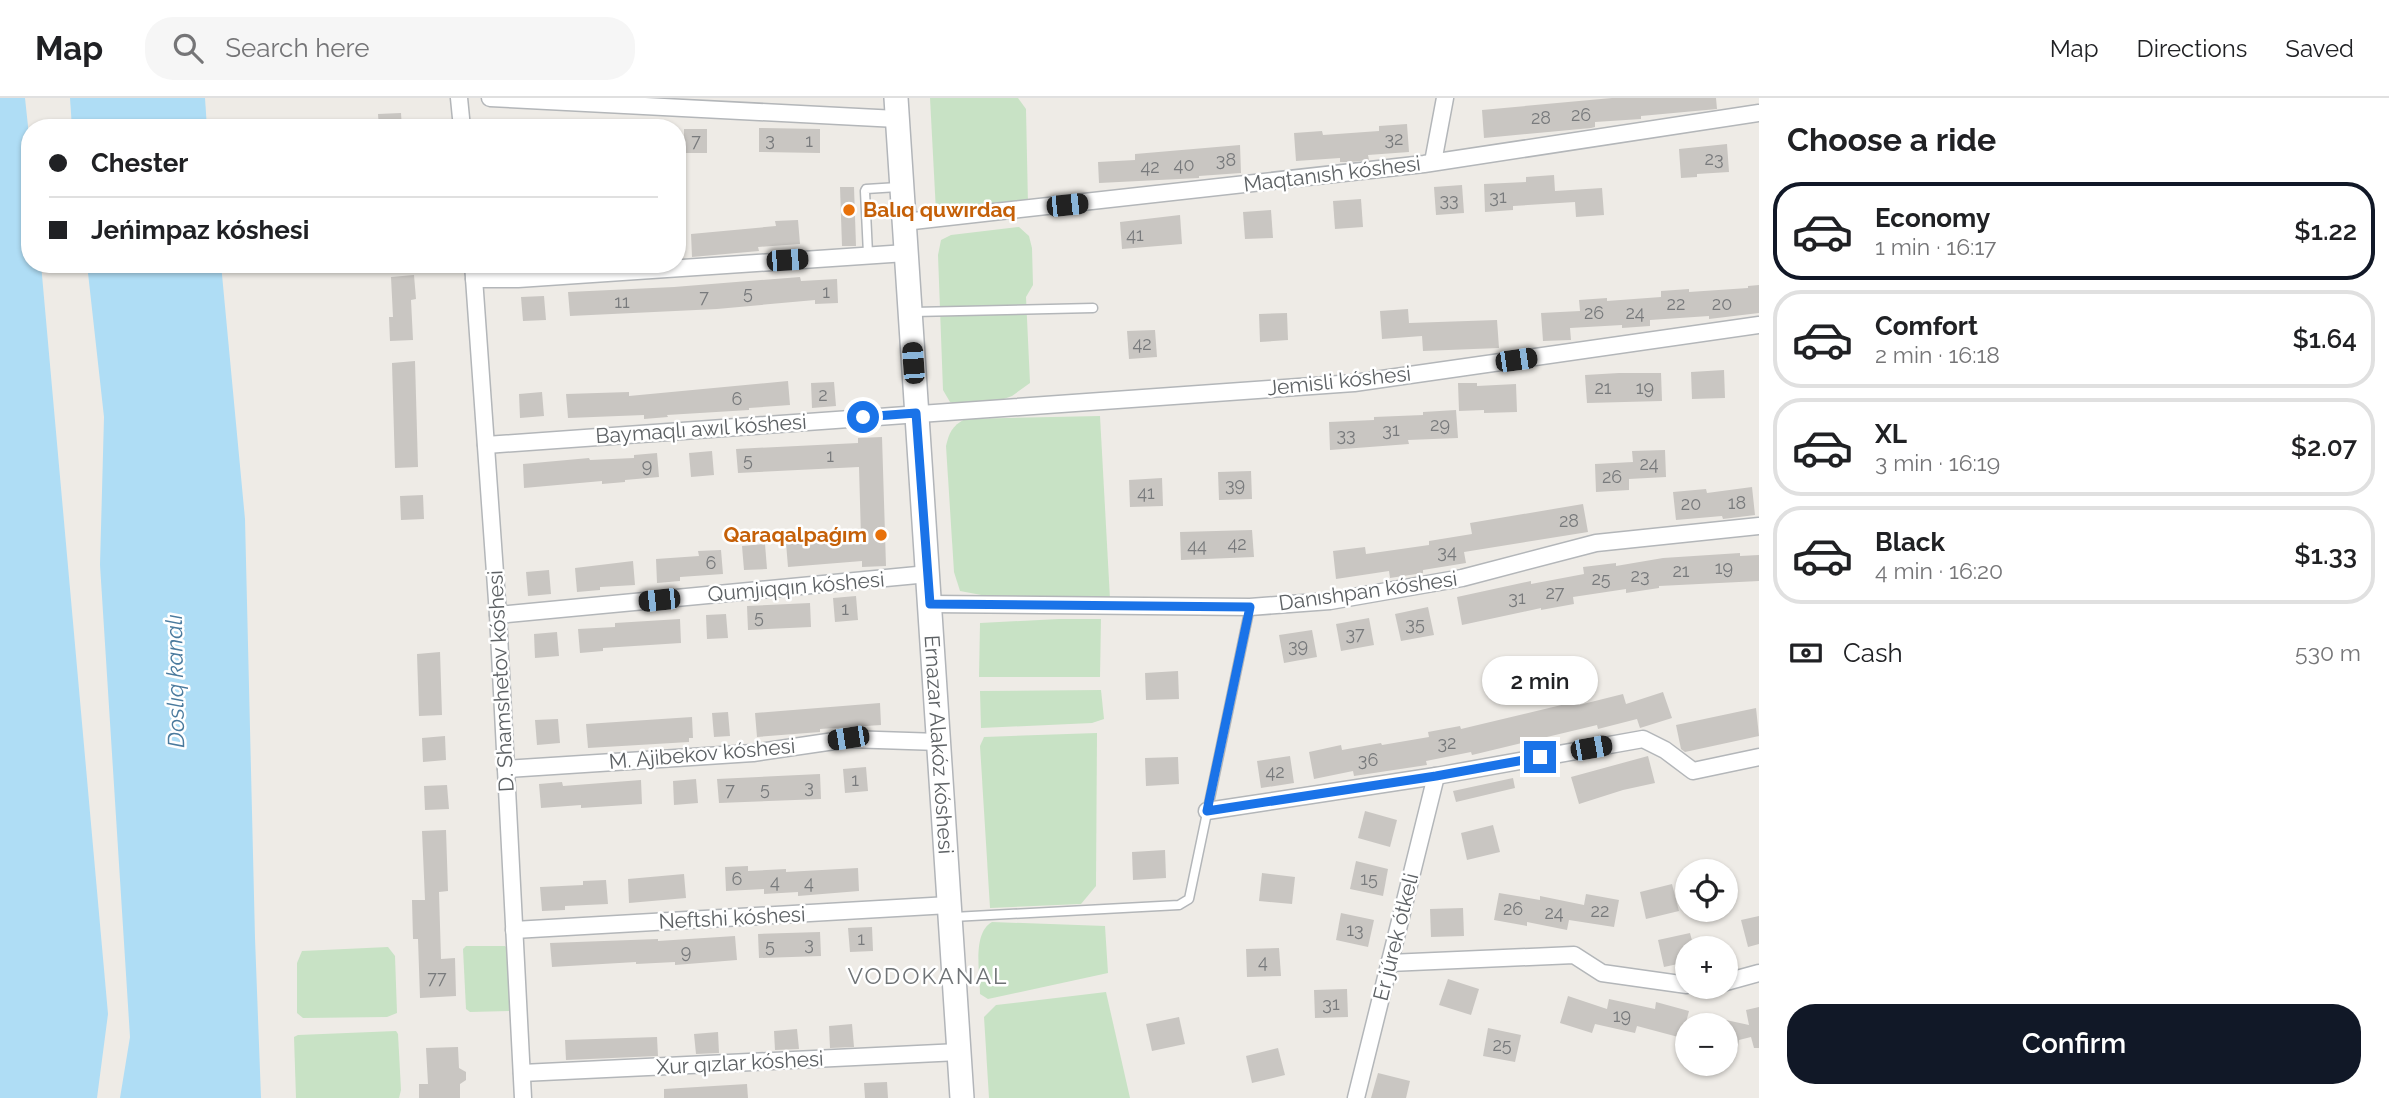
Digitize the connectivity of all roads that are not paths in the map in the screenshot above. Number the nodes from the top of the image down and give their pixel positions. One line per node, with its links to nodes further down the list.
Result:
1 (459, 98): 6 (street)
2 (490, 98): 4 (street)
3 (1445, 98): 7 (street)
4 (897, 109): 8 (main road, Ernazar Alakóz kóshesi)
5 (1759, 113): 7 (street, Maqtanısh kóshesi)
6 (461, 119)
7 (1433, 162): 9 (street, Maqtanısh kóshesi)
8 (902, 187): 9 (main road, Ernazar Alakóz kóshesi); 11 (lane)
9 (904, 222): 10 (main road, Ernazar Alakóz kóshesi)
10 (906, 253): 11 (street); 17 (main road, Ernazar Alakóz kóshesi)
11 (868, 254): 12 (street)
12 (686, 267)
13 (473, 273): 20 (street, D. Shamshetov kóshesi)
14 (479, 273): 15 (street)
15 (602, 273)
16 (1093, 308): 17 (lane)
17 (910, 313): 19 (main road, Ernazar Alakóz kóshesi)
18 (1759, 324): 19 (street, Jemisli kóshesi)
19 (916, 413): 20 (street, Baymaqlı awıl kóshesi); 22 (main road, Ernazar Alakóz kóshesi)
20 (486, 445): 25 (street, D. Shamshetov kóshesi)
21 (1759, 526): 24 (street, Danıshpan kóshesi)
22 (928, 574): 23 (main road, Ernazar Alakóz kóshesi); 25 (street, Qumjıqqın kóshesi)
23 (930, 604): 24 (street, Danıshpan kóshesi); 26 (main road, Ernazar Alakóz kóshesi)
24 (1250, 607): 30 (lane)
25 (498, 615): 28 (street, D. Shamshetov kóshesi)
26 (939, 742): 28 (street, M. Ajibekov kóshesi); 31 (main road, Ernazar Alakóz kóshesi)
27 (1759, 757): 29 (street)
28 (506, 769): 32 (street, D. Shamshetov kóshesi)
29 (1436, 776): 30 (street); 33 (street, Er júrek ótkeli)
30 (1207, 811): 31 (lane)
31 (949, 911): 32 (street, Neftshi kóshesi); 37 (main road, Ernazar Alakóz kóshesi)
32 (514, 930): 38 (street, D. Shamshetov kóshesi)
33 (1389, 963): 36 (street); 41 (street, Er júrek ótkeli)
34 (1759, 973): 35 (street)
35 (1738, 979)
36 (1675, 983)
37 (958, 1052): 38 (street, Xur qızlar kóshesi); 40 (main road, Ernazar Alakóz kóshesi)
38 (522, 1073): 39 (street, D. Shamshetov kóshesi)
39 (523, 1098)
40 (962, 1098)
41 (1356, 1098)

